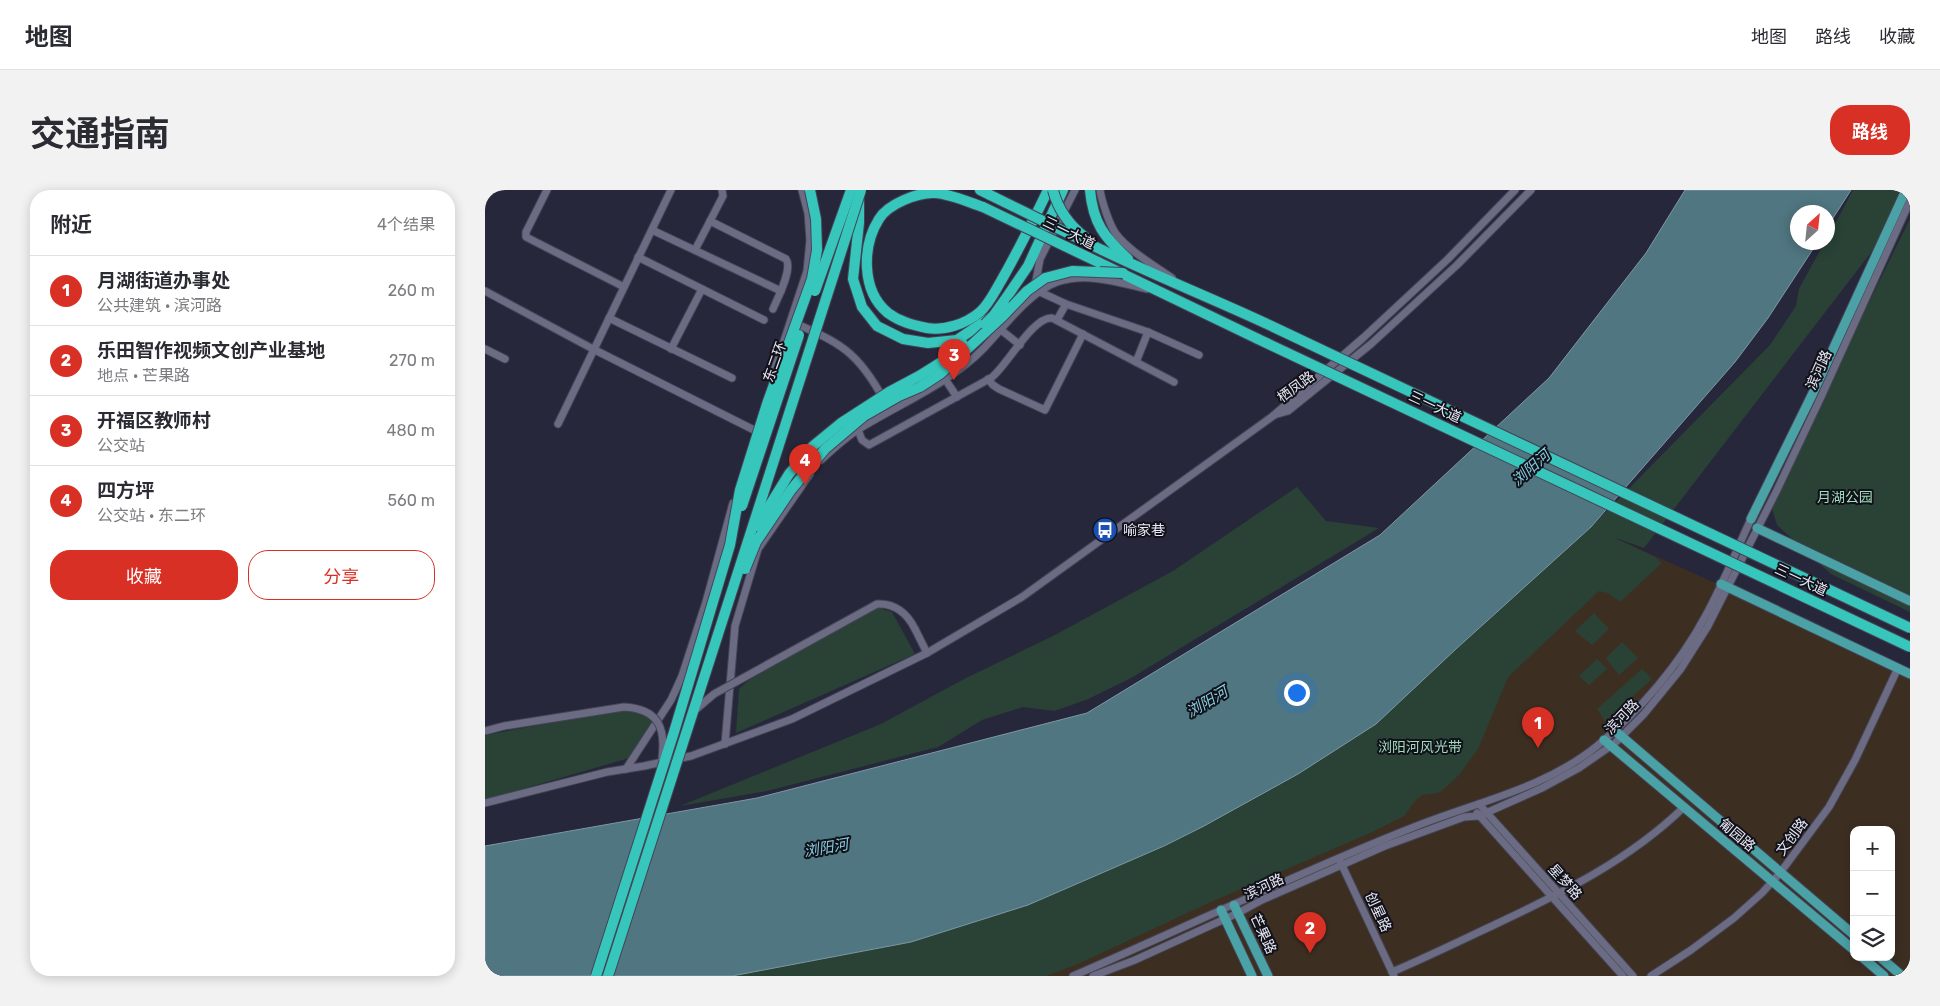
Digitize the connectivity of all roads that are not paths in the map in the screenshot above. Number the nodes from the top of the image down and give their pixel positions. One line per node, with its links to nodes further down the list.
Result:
1 (547, 190): 28 (street)
2 (671, 190): 22 (street)
3 (723, 190): 21 (street)
4 (802, 190): 42 (street)
5 (810, 190): 66 (highway, bridge)
6 (851, 190): 66 (highway, 东二环, bridge)
7 (860, 190): 38 (highway, bridge); 65 (highway, bridge)
8 (949, 190): 20 (highway, 三一大道)
9 (980, 190): 24 (highway, 三一大道, bridge)
10 (1048, 190): 20 (highway)
11 (1053, 190): 24 (highway, bridge)
12 (1063, 190): 38 (highway, bridge)
13 (1075, 190): 35 (street)
14 (1089, 190): 27 (highway)
15 (1100, 190): 29 (street)
16 (1515, 190): 59 (street, 栖凤路)
17 (1531, 190): 59 (street, 栖凤路)
18 (1906, 190): 63 (main road)
19 (1910, 201): 64 (street, 滨河路)
20 (983, 206): 26 (highway, 三一大道, bridge)
21 (710, 221): 23 (street); 31 (street)
22 (652, 230): 23 (street); 25 (street)
23 (695, 250): 31 (street)
24 (1102, 250): 27 (highway, 三一大道)
25 (638, 257): 28 (street); 30 (street)
26 (1123, 273): 34 (highway, 三一大道); 72 (highway, bridge)
27 (1157, 276): 29 (highway, 三一大道)
28 (624, 287): 39 (street)
29 (1187, 287): 69 (highway, 三一大道, bridge)
30 (702, 289): 40 (street); 49 (street)
31 (781, 290): 37 (street)
32 (485, 291): 48 (street)
33 (1040, 292): 34 (street); 35 (street); 36 (street)
34 (1167, 294): 70 (highway, 三一大道, bridge)
35 (1032, 298): 43 (street)
36 (1066, 304): 41 (street); 44 (street)
37 (773, 309)
38 (994, 315): 65 (highway, bridge)
39 (609, 318): 48 (street); 49 (street)
40 (764, 320)
41 (1057, 320): 45 (street); 46 (street)
42 (791, 321): 58 (street); 61 (street)
43 (1001, 330): 46 (street); 54 (street)
44 (1148, 332): 50 (street); 52 (street)
45 (1083, 334): 52 (street); 55 (street)
46 (1020, 345): 55 (street)
47 (485, 349): 51 (street)
48 (593, 349): 60 (street); 61 (street)
49 (671, 349): 53 (street)
50 (1199, 355)
51 (505, 360)
52 (1135, 362): 56 (street)
53 (732, 378)
54 (945, 379): 57 (street); 58 (street)
55 (989, 379): 57 (street)
56 (1174, 382)
57 (957, 397): 62 (street)
58 (890, 411): 62 (street)
59 (1273, 416): 71 (street)
60 (558, 424)
61 (754, 430): 81 (street)
62 (858, 430): 80 (street)
63 (1751, 519): 67 (street, 滨河路)
64 (1757, 528): 67 (street, 滨河路); 68 (main road)
65 (747, 542): 72 (highway, bridge)
66 (730, 545): 82 (highway, bridge)
67 (1724, 585): 73 (main road); 76 (street, 滨河路); 78 (street, 滨河路)
68 (1910, 601)
69 (1910, 628)
70 (1910, 647)
71 (927, 653): 75 (street, bridge); 80 (street)
72 (708, 666): 75 (highway, bridge)
73 (1898, 668): 74 (main road); 88 (street, 文创路)
74 (1910, 674)
75 (693, 711): 100 (highway, bridge)
76 (1614, 730): 78 (main road, 匍园路); 79 (street, 滨河路)
77 (485, 731): 82 (street, bridge)
78 (1621, 737): 79 (street, 滨河路); 88 (main road, 匍园路)
79 (1607, 743): 84 (street, 滨河路); 85 (main road, 匍园路); 86 (street, 滨河路)
80 (725, 744): 81 (street)
81 (626, 769): 83 (street)
82 (661, 771): 99 (highway, bridge)
83 (485, 803)
84 (1475, 806): 86 (street, 星梦路); 87 (street, 滨河路)
85 (1683, 808): 89 (main road, 匍园路); 90 (street)
86 (1483, 814): 87 (street, 滨河路); 90 (street, 星梦路)
87 (1340, 862): 91 (street, 滨河路); 98 (street, 创星路)
88 (1780, 873): 89 (street, 文创路); 93 (main road, 匍园路)
89 (1772, 882): 94 (main road, 匍园路); 107 (street, 文创路)
90 (1555, 896): 98 (street); 105 (street, 星梦路); 106 (street, 星梦路)
91 (1236, 909): 92 (street, 滨河路); 104 (main road, 芒果路)
92 (1223, 915): 101 (street, 滨河路); 102 (street, 滨河路); 103 (main road, 芒果路)
93 (1850, 932)
94 (1850, 947)
95 (1867, 961): 108 (main road)
96 (1885, 961): 109 (main road)
97 (1910, 973): 110 (street)
98 (1393, 974)
99 (596, 976)
100 (608, 976)
101 (1073, 976)
102 (1093, 976)
103 (1252, 976)
104 (1268, 976)
105 (1623, 976)
106 (1633, 976)
107 (1651, 976)
108 (1885, 976)
109 (1902, 976)
110 (1907, 976)

